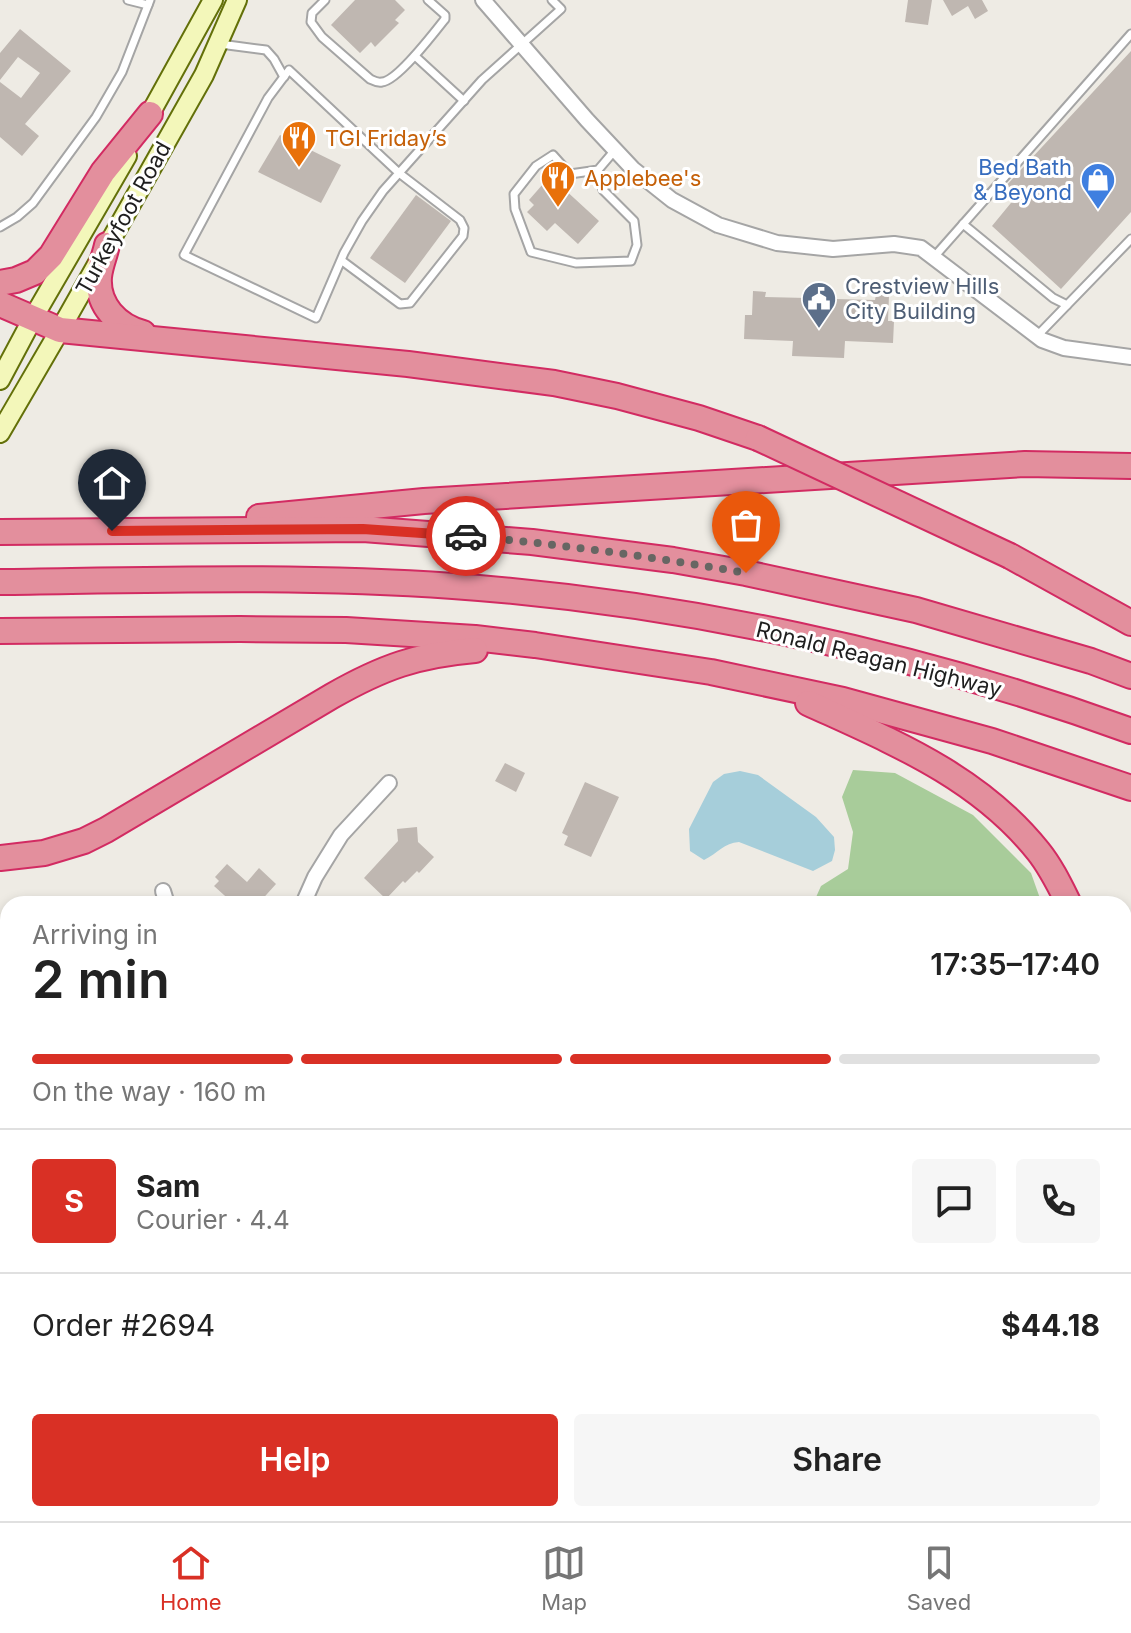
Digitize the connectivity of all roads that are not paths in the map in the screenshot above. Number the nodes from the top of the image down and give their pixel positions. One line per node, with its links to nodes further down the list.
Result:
1 (128, 0): 8 (lane)
2 (213, 0): 15 (main road, Turkeyfoot Road)
3 (237, 0): 10 (main road, Turkeyfoot Road)
4 (325, 0): 12 (lane)
5 (428, 0): 12 (lane)
6 (483, 0): 11 (street)
7 (552, 0): 11 (lane)
8 (149, 3): 20 (lane)
9 (1131, 34): 19 (lane)
10 (218, 44): 13 (lane); 22 (main road, Turkeyfoot Road)
11 (521, 44): 14 (lane); 16 (street)
12 (415, 56): 14 (lane)
13 (284, 77): 18 (lane); 24 (lane)
14 (464, 101): 18 (lane)
15 (150, 114): 25 (highway); 28 (main road, Turkeyfoot Road)
16 (615, 150): 17 (lane); 23 (street)
17 (598, 170): 17 (lane)
18 (399, 173): 24 (lane); 24 (lane)
19 (963, 224): 23 (lane); 27 (lane)
20 (0, 227)
21 (1131, 239): 27 (lane)
22 (107, 245): 29 (main road, Turkeyfoot Road); 31 (highway)
23 (934, 257): 30 (street)
24 (341, 260)
25 (0, 283)
26 (0, 304): 28 (highway)
27 (1067, 305): 30 (lane)
28 (33, 318): 29 (highway); 33 (main road, Turkeyfoot Road)
29 (60, 330): 31 (highway); 34 (main road, Turkeyfoot Road)
30 (1037, 336): 32 (street)
31 (168, 340): 39 (highway, bridge)
32 (1131, 357)
33 (0, 380)
34 (0, 433)
35 (1131, 466): 36 (highway)
36 (112, 531): 37 (highway); 42 (highway)
37 (0, 532)
38 (0, 582): 44 (highway, Ronald Reagan Highway)
39 (1131, 623)
40 (0, 631): 41 (highway)
41 (535, 645): 43 (highway); 47 (highway)
42 (1131, 676)
43 (765, 684): 46 (highway); 49 (highway)
44 (1131, 731)
45 (389, 783): 48 (street)
46 (1131, 788)
47 (0, 858)
48 (307, 896)
49 (1065, 896)

